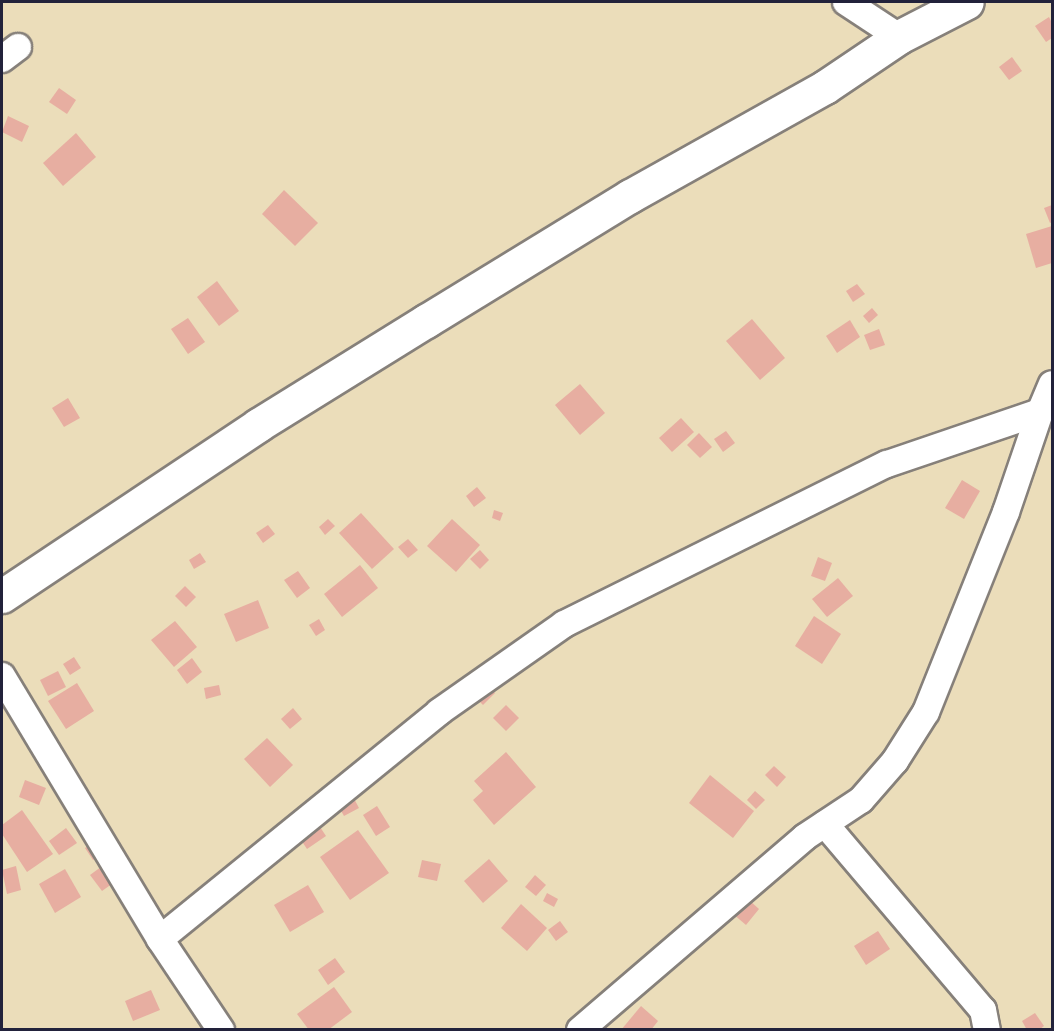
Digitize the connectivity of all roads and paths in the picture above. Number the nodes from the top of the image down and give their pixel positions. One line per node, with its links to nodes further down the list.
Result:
1 (846, 2): 3 (street)
2 (967, 2): 3 (main road)
3 (899, 37): 6 (main road)
4 (1053, 384): 5 (street)
5 (1040, 412): 8 (street); 9 (street)
6 (2, 596)
7 (2, 676): 9 (street)
8 (825, 824): 11 (street); 12 (street)
9 (160, 939): 10 (street)
10 (220, 1029)
11 (580, 1029)
12 (987, 1029)

